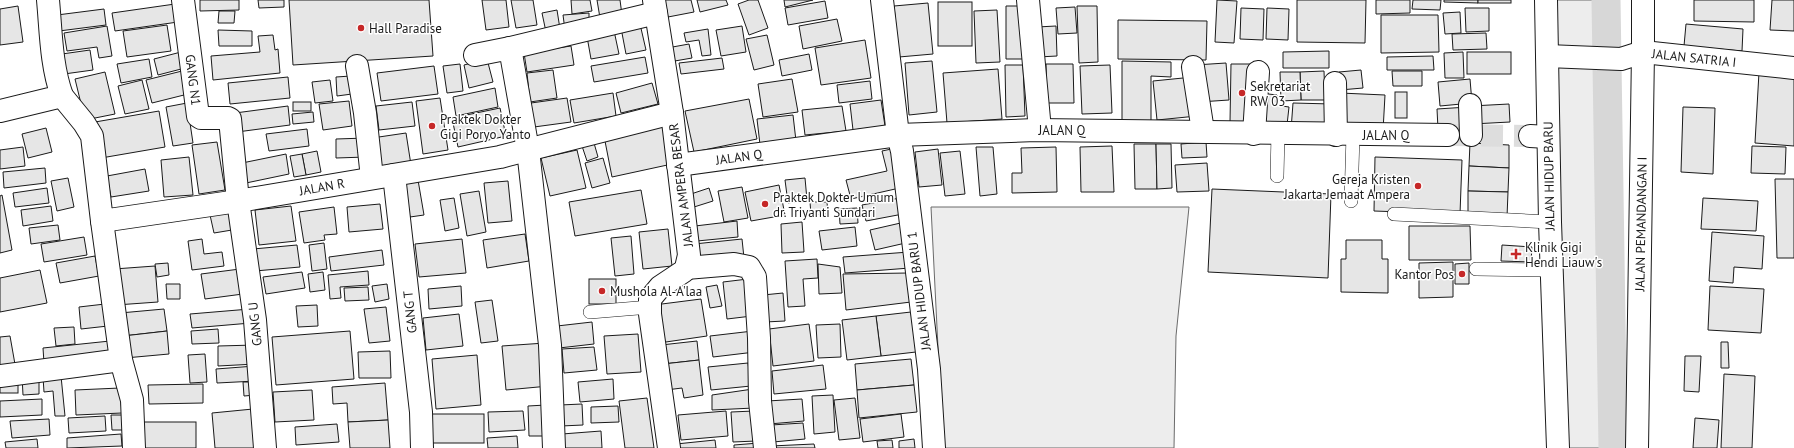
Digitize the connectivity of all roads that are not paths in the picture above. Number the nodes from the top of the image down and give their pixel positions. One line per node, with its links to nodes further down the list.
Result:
1 (48, 0): 17 (street)
2 (183, 0): 34 (street, GANG N1)
3 (885, 0): 25 (street, JALAN HIDUP BARU 1)
4 (1028, 0): 21 (street)
5 (1546, 0): 11 (street, JALAN HIDUP BARU)
6 (1643, 0): 9 (street, JALAN PEMANDANGAN I)
7 (655, 6): 8 (street); 20 (street, JALAN AMPERA BESAR)
8 (510, 48): 10 (street); 29 (street)
9 (1644, 52): 11 (street, JALAN SATRIA I); 14 (street, JALAN SATRIA I); 54 (street, JALAN PEMANDANGAN I)
10 (475, 55)
11 (1550, 56): 38 (street, JALAN HIDUP BARU)
12 (357, 66): 33 (street)
13 (1193, 67): 22 (street)
14 (1794, 68)
15 (1258, 72): 23 (street)
16 (1335, 83): 26 (street)
17 (62, 96): 19 (street); 37 (street)
18 (1470, 105): 28 (street)
19 (0, 111)
20 (672, 113): 29 (street, JALAN R); 30 (street, JALAN AMPERA BESAR)
21 (1040, 130): 22 (street, JALAN Q); 25 (street, JALAN Q)
22 (1203, 131): 23 (street, JALAN Q)
23 (1254, 134): 24 (street, JALAN Q)
24 (1278, 134): 26 (street, JALAN Q); 32 (lane)
25 (898, 135): 30 (street, JALAN Q); 52 (street, JALAN HIDUP BARU 1)
26 (1344, 135): 27 (street, JALAN Q); 35 (lane)
27 (1448, 135)
28 (1471, 135)
29 (528, 150): 31 (street, JALAN R); 49 (street)
30 (678, 165): 39 (street, JALAN AMPERA BESAR)
31 (394, 175): 33 (street, JALAN R); 48 (street, GANG T)
32 (1277, 176)
33 (372, 178): 34 (street, JALAN R)
34 (238, 201): 37 (street, JALAN R); 47 (street, GANG U)
35 (1352, 202)
36 (1394, 214): 38 (lane)
37 (102, 221): 44 (street)
38 (1550, 222): 41 (street, JALAN HIDUP BARU)
39 (686, 268): 42 (street); 51 (street)
40 (1476, 269): 41 (lane)
41 (1552, 270): 53 (street, JALAN HIDUP BARU)
42 (650, 307): 43 (lane); 50 (street)
43 (590, 312)
44 (121, 360): 45 (street); 46 (street)
45 (0, 376)
46 (134, 448)
47 (265, 448)
48 (422, 448)
49 (554, 448)
50 (669, 448)
51 (765, 448)
52 (934, 448)
53 (1558, 448)
54 (1637, 448)

